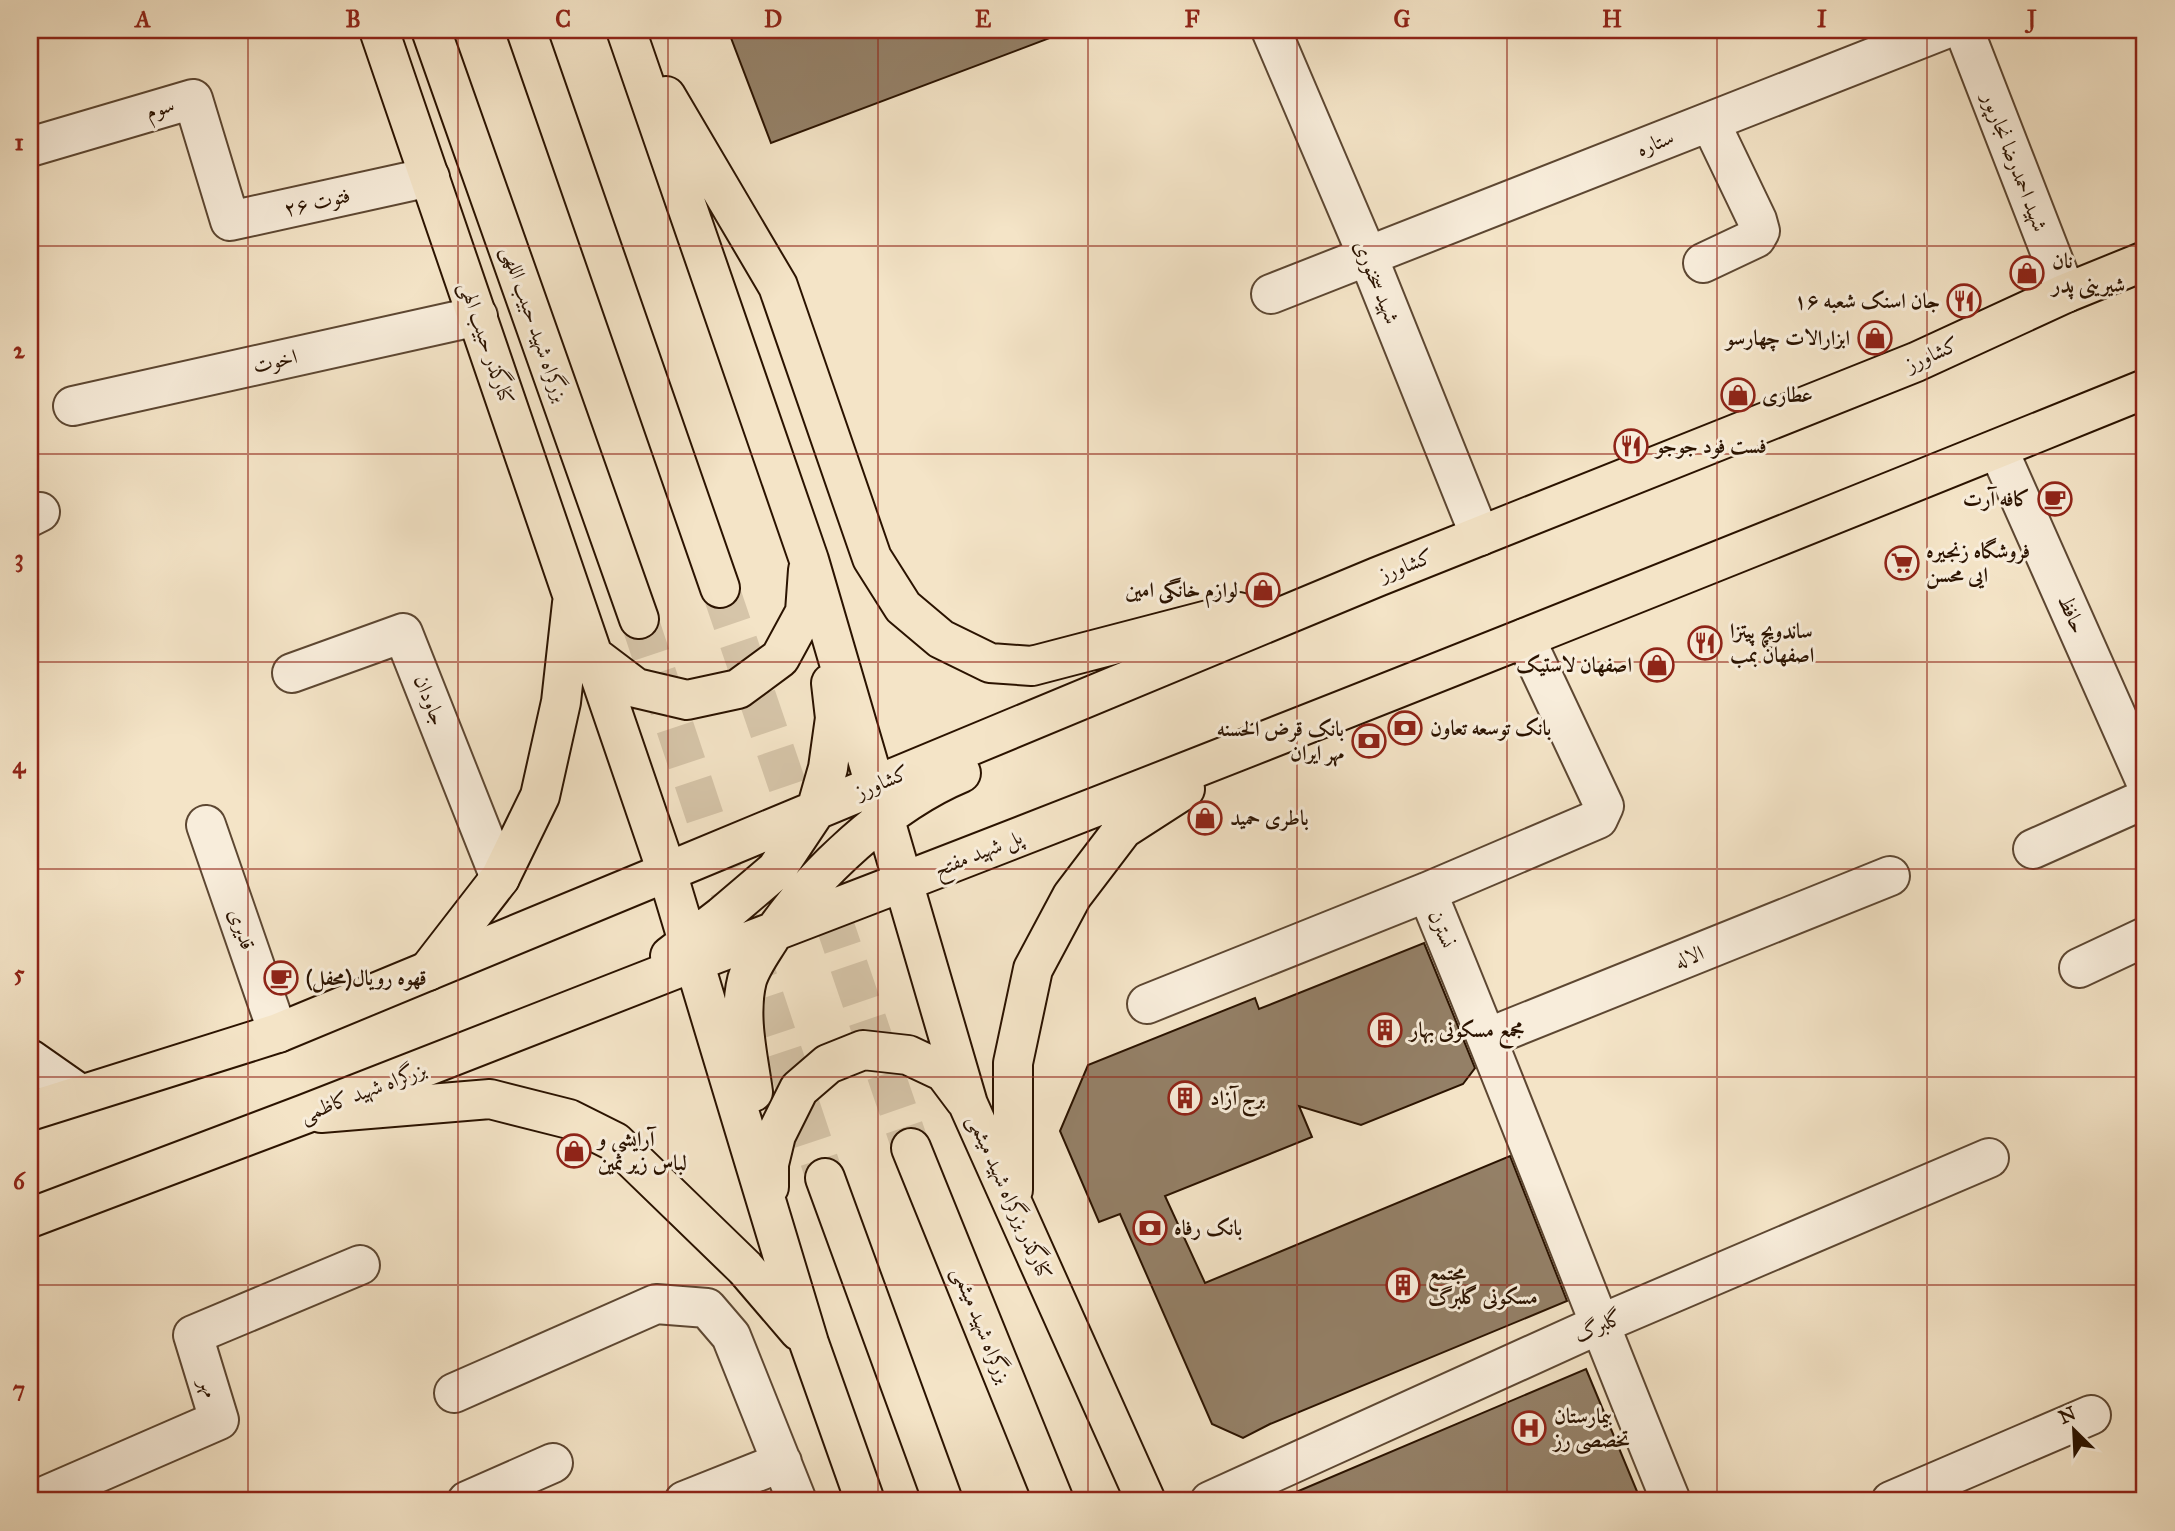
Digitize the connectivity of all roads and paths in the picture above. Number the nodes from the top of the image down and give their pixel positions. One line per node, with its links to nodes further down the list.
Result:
1 (379, 30): 10 (main road, کنارگذر حبیب الهی)
2 (431, 30): 26 (main road, بزرگراه شهید حبیب اللهی)
3 (526, 30): 24 (main road)
4 (626, 30): 22 (main road); 23 (main road)
5 (1271, 30): 12 (street, شهید سخنوری)
6 (1943, 30): 8 (street, ستاره)
7 (1964, 30): 15 (street, شهید احمدرضا نجارپور)
8 (1710, 122): 12 (street, ستاره); 14 (street)
9 (30, 147): 11 (street, سوم)
10 (430, 177): 11 (street, فتوت ۲۶); 17 (main road, کنارگذر حبیب الهی)
11 (224, 196)
12 (1368, 257): 16 (street, ستاره); 21 (street, شهید سخنوری)
13 (2145, 261): 15 (main road, کشاورز)
14 (1703, 263)
15 (2066, 293): 21 (main road, کشاورز)
16 (1271, 294)
17 (478, 316): 19 (street, اخوت); 25 (main road, کنارگذر حبیب الهی)
18 (2145, 389): 20 (main road)
19 (73, 406)
20 (1998, 449): 27 (main road); 31 (street, حافظ)
21 (1480, 536): 23 (main road, کشاورز)
22 (809, 560): 28 (main road); 33 (main road, کنارگذر بزرگراه شهید میثمی); 34 (main road)
23 (1377, 577): 33 (main road, کشاورز)
24 (720, 588)
25 (573, 594): 28 (main road, کنارگذر حبیب الهی); 39 (main road)
26 (639, 619)
27 (1525, 638): 30 (main road); 41 (street, نسترن)
28 (595, 657): 37 (main road, کنارگذر حبیب الهی)
29 (292, 673): 39 (street, جاودان)
30 (1261, 741): 40 (main road, پل شهید مفتح); 58 (main road)
31 (2145, 780)
32 (2145, 799): 36 (street)
33 (881, 801): 34 (main road, کشاورز); 40 (main road, کنارگذر بزرگراه شهید میثمی); 42 (main road)
34 (816, 810): 37 (main road, کشاورز); 44 (main road)
35 (206, 825): 48 (street, قدیری)
36 (2033, 849)
37 (667, 872): 44 (main road, کنارگذر حبیب الهی); 46 (main road, کشاورز)
38 (1890, 876): 49 (street, الاله)
39 (500, 878): 46 (main road)
40 (904, 883): 42 (main road, پل شهید مفتح); 52 (main road, کنارگذر بزرگراه شهید میثمی)
41 (1427, 892): 47 (street); 49 (street, نسترن)
42 (774, 932): 44 (main road, پل شهید مفتح); 59 (main road)
43 (2145, 937): 45 (street)
44 (692, 952): 54 (main road, بزرگراه شهید کاظمی); 59 (main road)
45 (2079, 968)
46 (428, 971): 48 (main road)
47 (1147, 1004)
48 (278, 1033): 51 (main road)
49 (1487, 1038): 62 (street, نسترن)
50 (30, 1059): 51 (street)
51 (80, 1094): 53 (main road)
52 (968, 1104): 58 (main road, کنارگذر بزرگراه شهید میثمی); 59 (main road)
53 (30, 1111)
54 (305, 1114): 60 (main road, بزرگراه شهید کاظمی); 63 (main road)
55 (911, 1148): 74 (main road, بزرگراه شهید میثمی)
56 (1989, 1158): 62 (street, گلبرگ)
57 (825, 1178): 73 (main road)
58 (1013, 1203): 75 (main road, کنارگذر بزرگراه شهید میثمی)
59 (770, 1211): 63 (main road)
60 (30, 1218)
61 (360, 1265): 68 (street, مهر)
62 (1598, 1325): 76 (street, گلبرگ); 77 (street, نسترن)
63 (809, 1343): 72 (main road)
64 (454, 1393): 66 (street)
65 (2091, 1415): 78 (street)
66 (782, 1462): 70 (street); 71 (street)
67 (553, 1463): 69 (street)
68 (33, 1501)
69 (467, 1501)
70 (684, 1501)
71 (797, 1501)
72 (865, 1501)
73 (943, 1501)
74 (1054, 1501)
75 (1146, 1501)
76 (1210, 1501)
77 (1671, 1501)
78 (1892, 1501)

